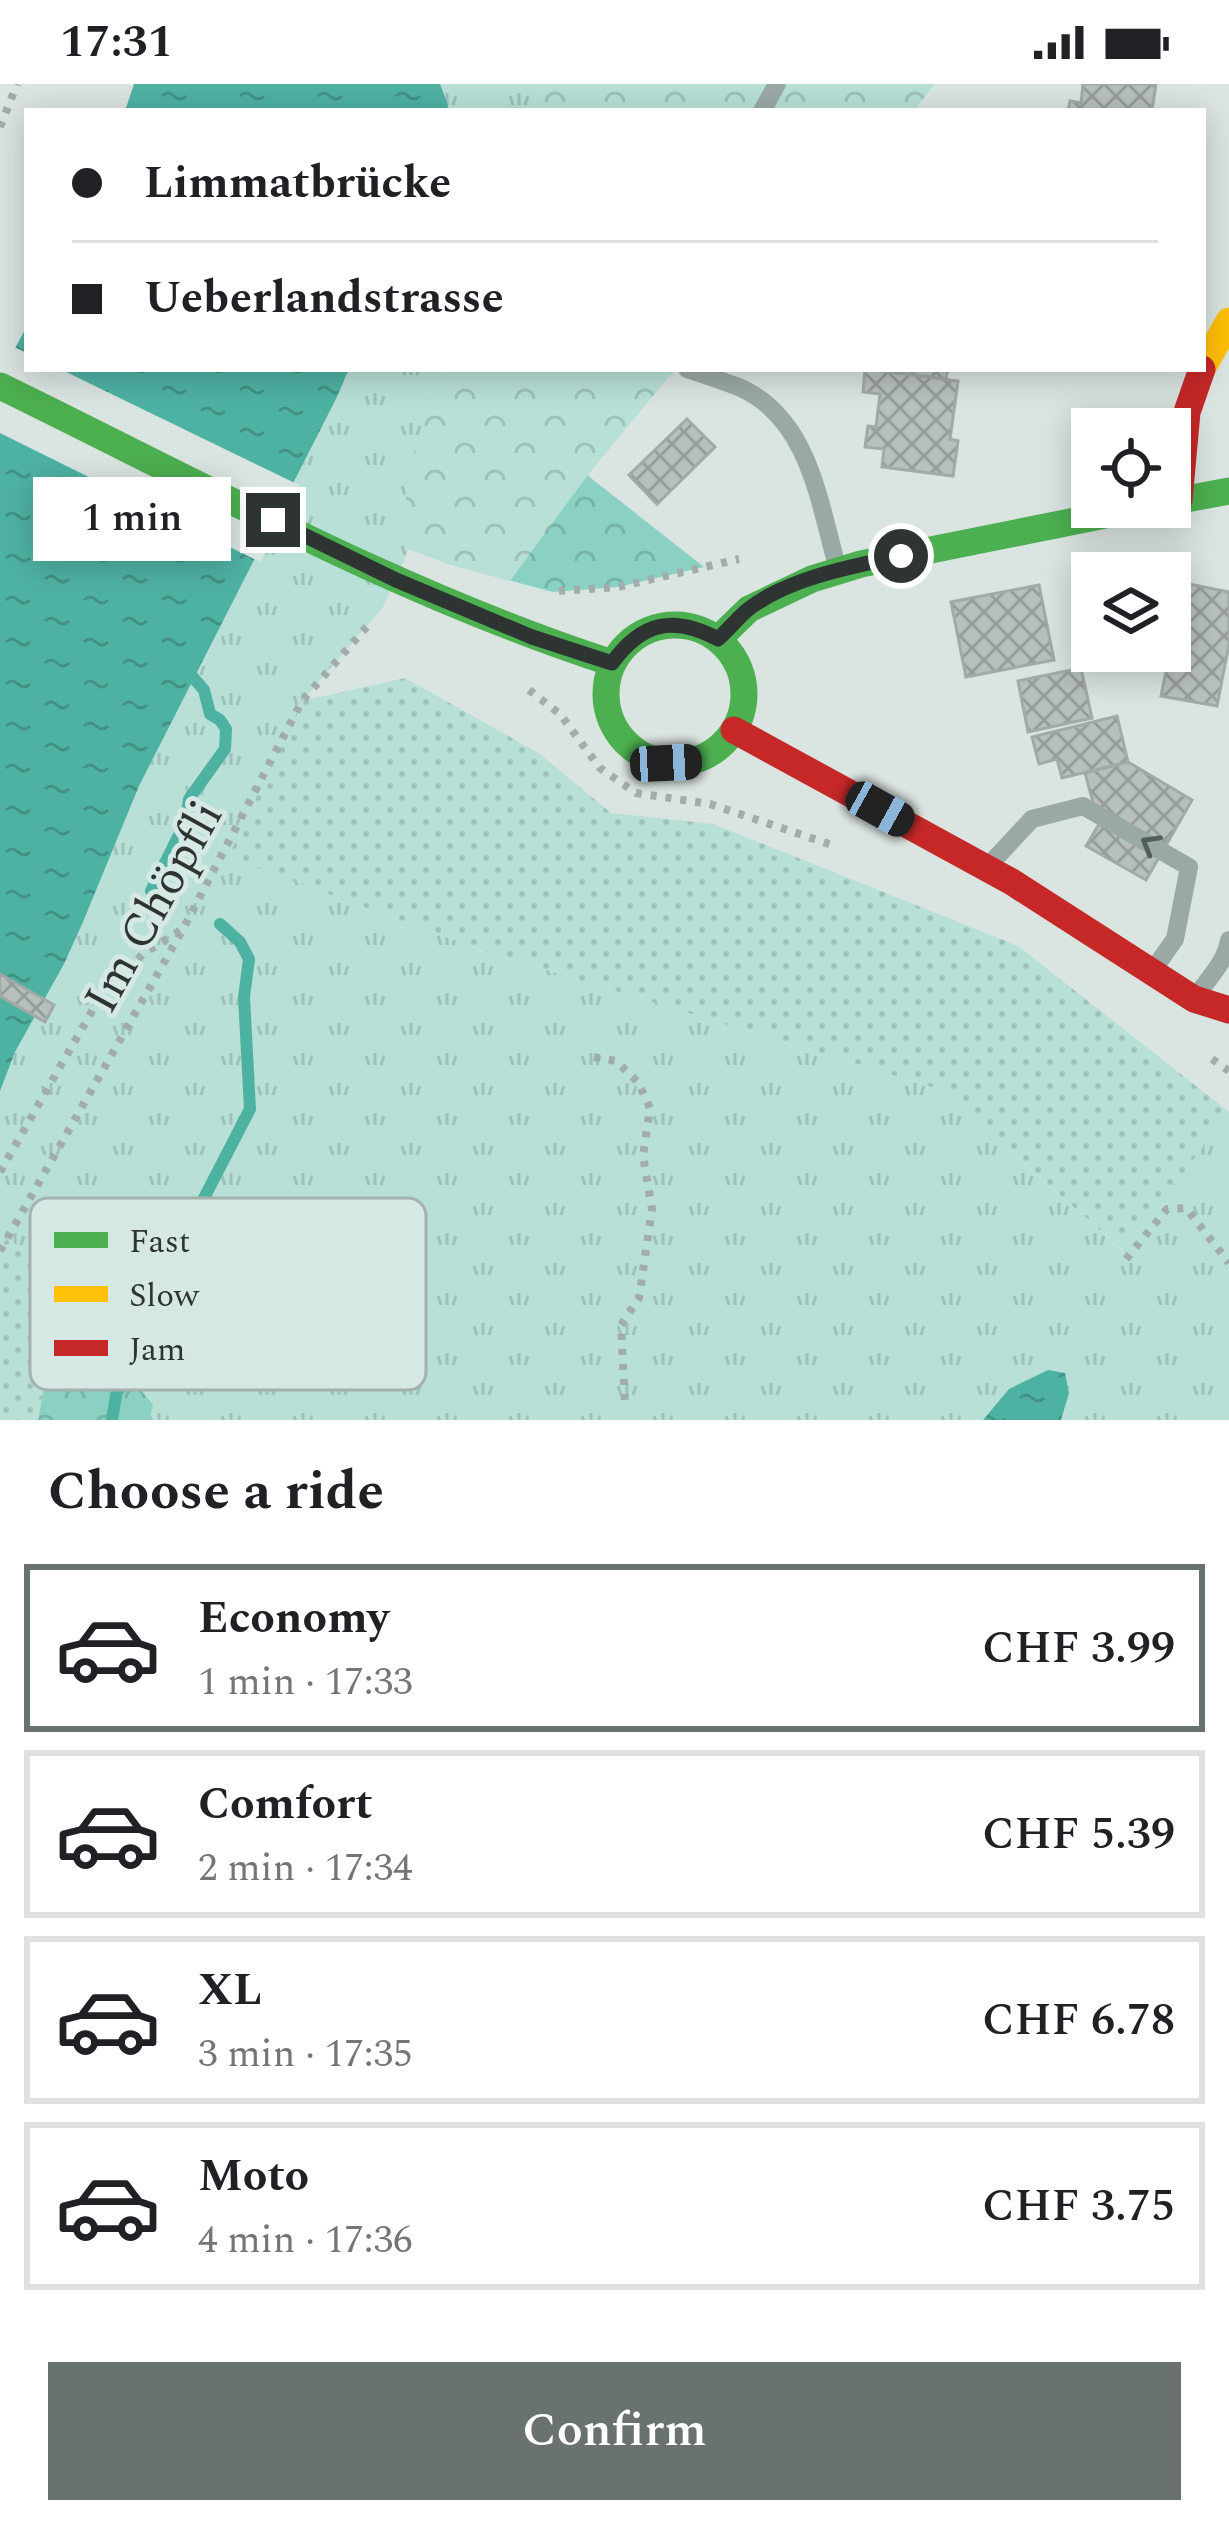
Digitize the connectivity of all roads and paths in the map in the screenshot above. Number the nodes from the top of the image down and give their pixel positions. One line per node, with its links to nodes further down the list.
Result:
1 (17, 84): 2 (path)
2 (0, 127)
3 (1229, 321): 4 (main road)
4 (1206, 363)
5 (695, 372): 13 (lane)
6 (1202, 372): 8 (main road)
7 (0, 386): 17 (main road)
8 (1188, 408)
9 (1229, 491): 10 (main road)
10 (1191, 498)
11 (1071, 522): 13 (main road)
12 (758, 554): 14 (path)
13 (838, 571): 16 (main road)
14 (553, 592)
15 (383, 607): 22 (path, Im Chöpfli)
16 (718, 639): 17 (main road); 19 (main road)
17 (612, 663): 19 (main road)
18 (528, 689): 20 (path)
19 (734, 730): 21 (main road)
20 (842, 848)
21 (986, 868): 24 (main road); 24 (lane, one-way to 21)
22 (183, 929): 29 (path); 30 (path, Im Chöpfli)
23 (1229, 940): 25 (lane)
24 (1151, 972): 25 (main road)
25 (1194, 999): 26 (main road)
26 (1217, 1031): 28 (path)
27 (594, 1057): 35 (path)
28 (1229, 1071)
29 (0, 1172)
30 (30, 1198)
31 (30, 1198): 32 (path, Im Chöpfli)
32 (0, 1251)
33 (1126, 1259): 34 (path)
34 (1229, 1263)
35 (625, 1403)

